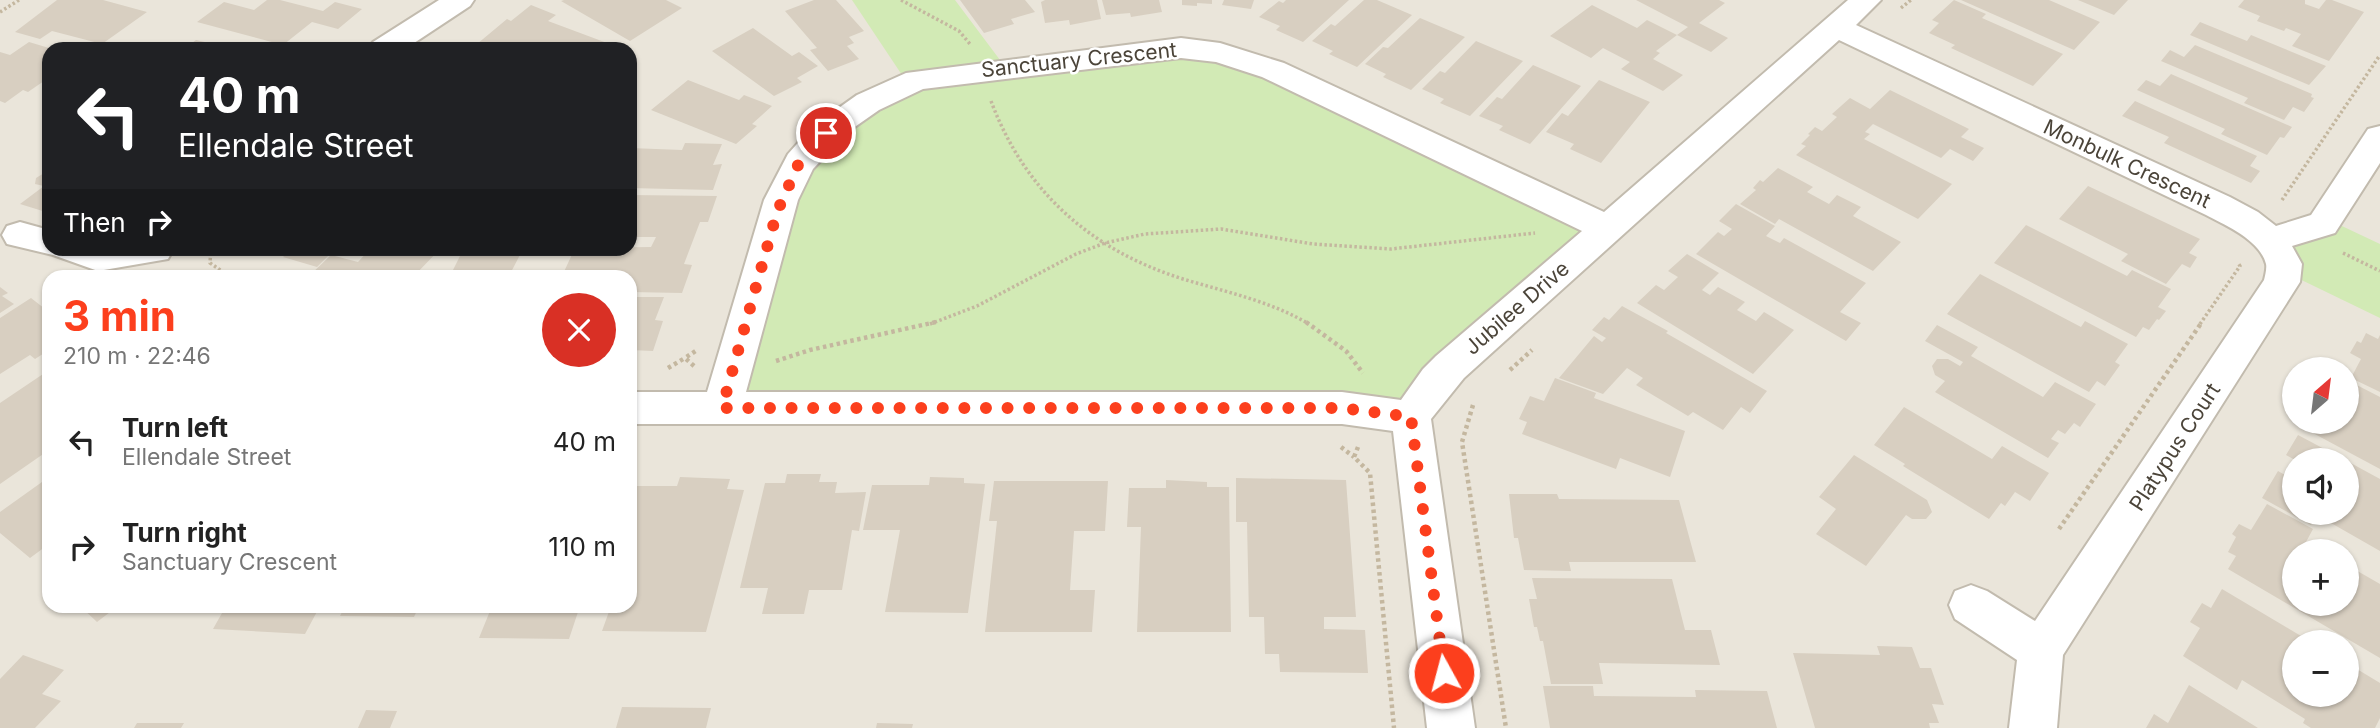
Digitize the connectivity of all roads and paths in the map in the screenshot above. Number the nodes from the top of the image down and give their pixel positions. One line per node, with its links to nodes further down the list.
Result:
1 (19, 0): 5 (path)
2 (459, 0): 7 (street)
3 (901, 0): 8 (path)
4 (1866, 0): 6 (street, Jubilee Drive)
5 (0, 12)
6 (1836, 27): 13 (street, Jubilee Drive); 15 (street, Monbulk Crescent)
7 (395, 42)
8 (976, 52)
9 (2380, 55): 12 (path)
10 (989, 92): 16 (path)
11 (2380, 136): 15 (street)
12 (2271, 200)
13 (1607, 228): 32 (street, Sanctuary Crescent); 33 (street, Jubilee Drive)
14 (1539, 231): 16 (path)
15 (2270, 240): 37 (street, Platypus Court)
16 (1105, 243): 26 (path); 29 (path)
17 (2339, 251): 23 (path)
18 (92, 256): 21 (street)
19 (210, 256): 22 (path)
20 (2234, 256): 35 (path)
21 (157, 258)
22 (219, 270)
23 (2380, 271)
24 (1538, 345): 28 (path)
25 (698, 349): 27 (path)
26 (775, 361)
27 (696, 368)
28 (1508, 372)
29 (1365, 382)
30 (1480, 396): 40 (path)
31 (637, 408): 32 (street)
32 (722, 408): 33 (street)
33 (1411, 417): 39 (street)
34 (1361, 439): 38 (path)
35 (2059, 529)
36 (1971, 605): 37 (street)
37 (2041, 650): 41 (street)
38 (1394, 728)
39 (1451, 728)
40 (1506, 728)
41 (2033, 728)

